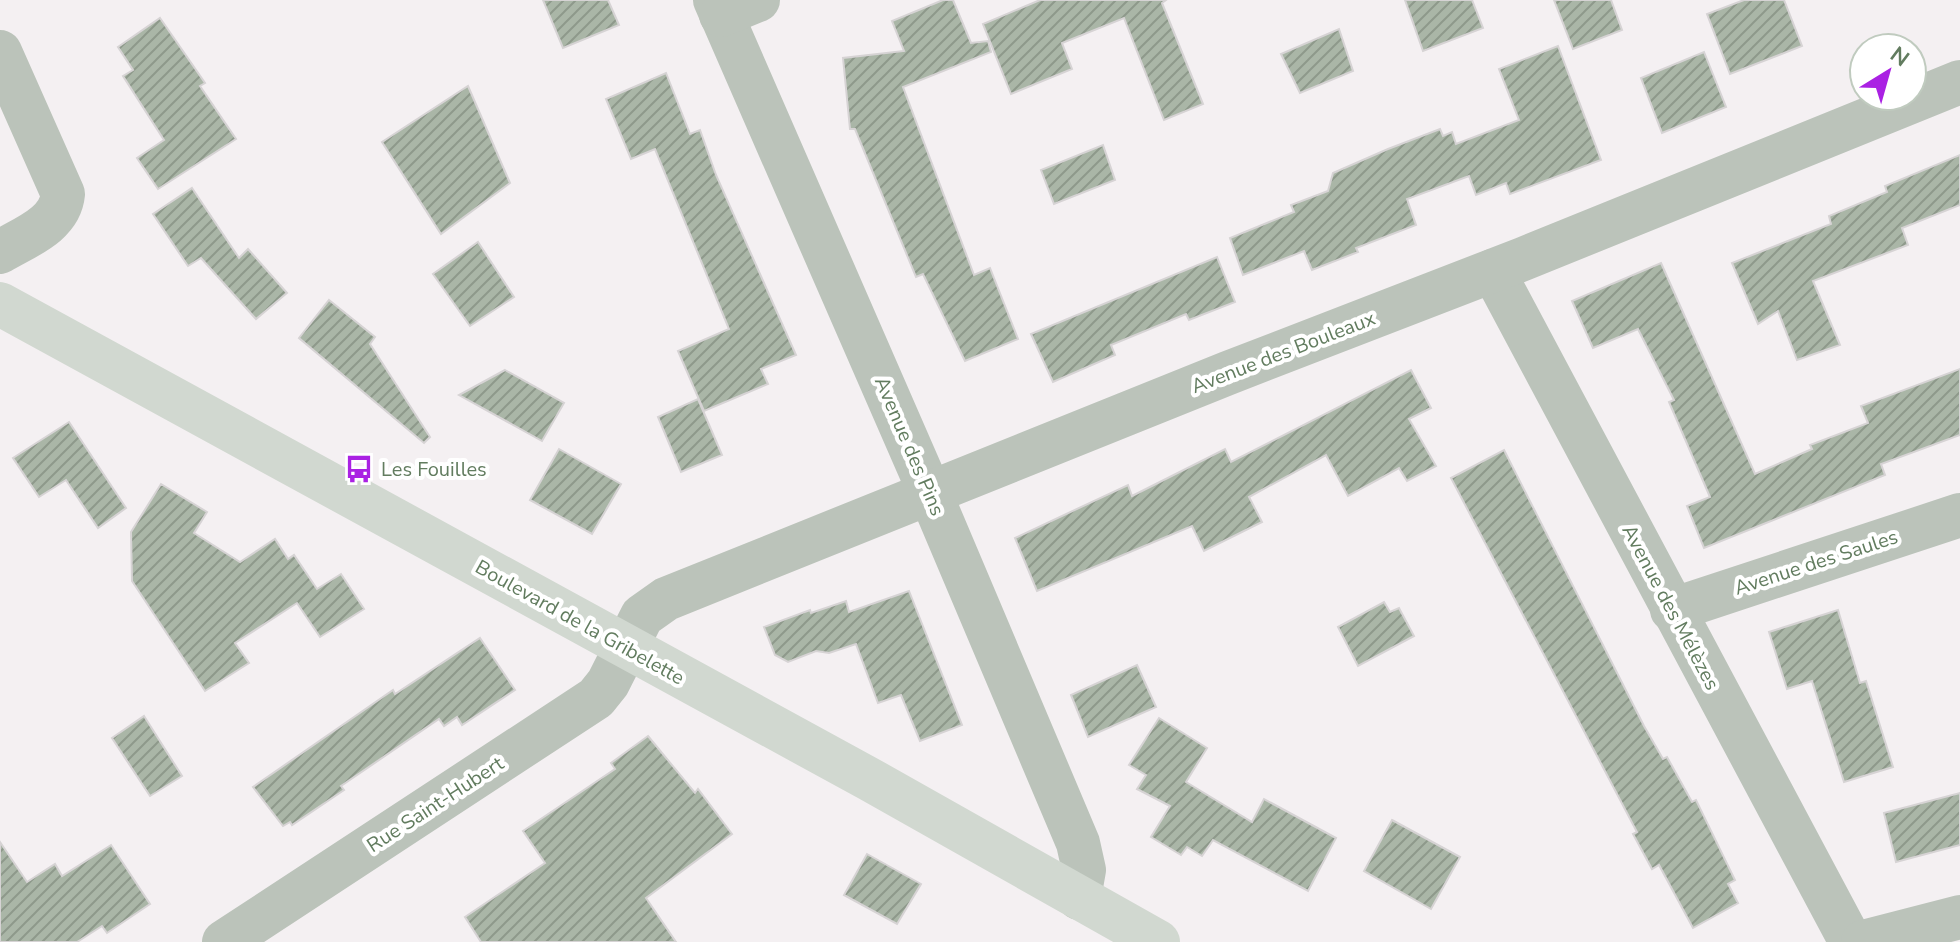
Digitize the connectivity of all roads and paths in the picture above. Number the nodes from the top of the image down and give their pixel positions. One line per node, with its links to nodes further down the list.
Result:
1 (731, 5): 7 (street, Avenue des Pins)
2 (0, 52): 4 (street)
3 (1960, 82): 5 (street, Avenue des Bouleaux)
4 (0, 252)
5 (1493, 271): 7 (street, Avenue des Bouleaux); 9 (street, Avenue des Mélèzes)
6 (0, 304): 10 (main road, Boulevard de la Gribelette)
7 (930, 493): 10 (street, Avenue des Bouleaux); 11 (street, Avenue des Pins)
8 (1960, 515): 9 (street, Avenue des Saules)
9 (1672, 610): 15 (street, Avenue des Mélèzes)
10 (626, 648): 11 (main road, Boulevard de la Gribelette); 13 (street, Rue Saint-Hubert)
11 (1079, 898): 14 (main road, Boulevard de la Gribelette)
12 (1960, 917): 16 (street)
13 (224, 942)
14 (1158, 942)
15 (1851, 942)
16 (1863, 942)

